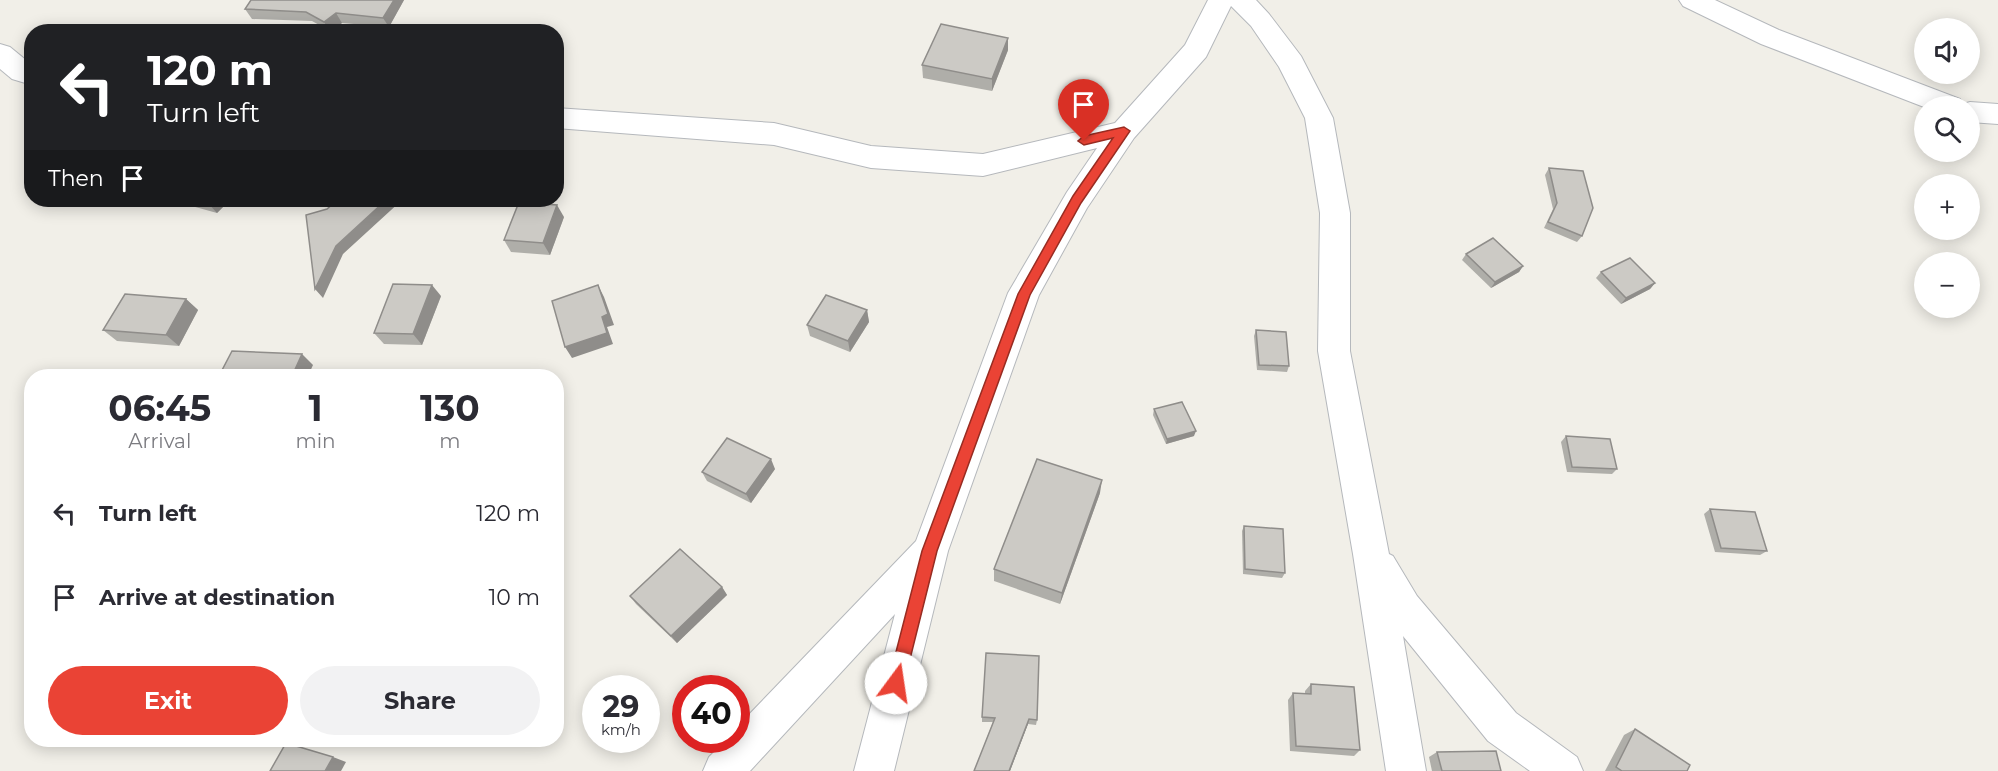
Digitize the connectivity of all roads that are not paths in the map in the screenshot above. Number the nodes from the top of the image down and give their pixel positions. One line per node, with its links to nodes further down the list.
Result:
1 (1221, 0): 10 (street)
2 (1241, 0): 12 (street)
3 (1692, 0): 6 (street)
4 (0, 54): 5 (street)
5 (24, 73)
6 (1924, 96)
7 (1980, 113): 8 (street)
8 (1998, 114)
9 (564, 119): 10 (street)
10 (1124, 131): 11 (street)
11 (930, 551): 13 (street); 14 (street)
12 (1371, 554): 15 (street); 16 (street)
13 (723, 771)
14 (874, 771)
15 (1406, 771)
16 (1563, 771)

